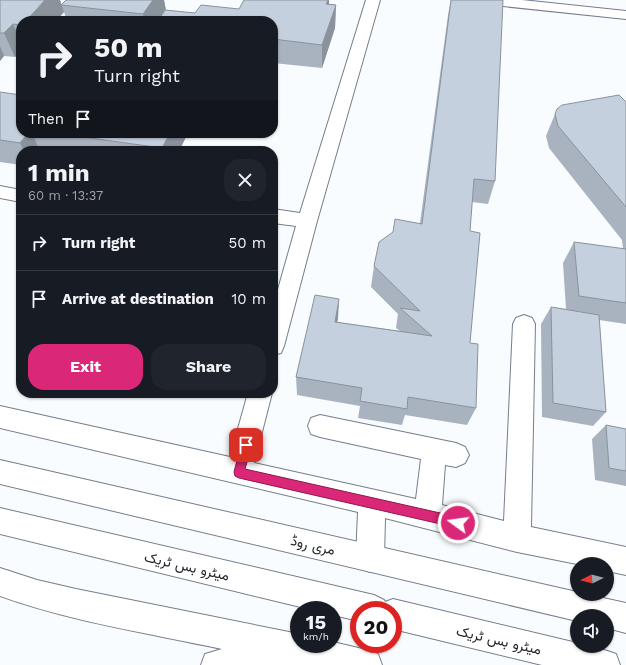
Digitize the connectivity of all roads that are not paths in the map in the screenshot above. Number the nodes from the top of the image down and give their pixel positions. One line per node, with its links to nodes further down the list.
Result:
1 (373, 0): 8 (main road)
2 (483, 0): 4 (main road)
3 (612, 0): 4 (main road)
4 (620, 15)
5 (0, 192): 6 (main road)
6 (16, 195)
7 (278, 217): 8 (main road)
8 (307, 221): 10 (main road)
9 (524, 324): 19 (main road)
10 (278, 328)
11 (259, 398): 15 (main road)
12 (0, 417): 15 (main road)
13 (320, 426): 17 (main road)
14 (0, 472): 20 (main road, مری روڈ)
15 (239, 472): 16 (main road)
16 (372, 503): 17 (main road); 20 (main road)
17 (428, 515): 19 (main road)
18 (0, 521): 23 (main road, میٹرو بس ٹریک)
19 (517, 538): 21 (main road)
20 (370, 558): 25 (main road, مری روڈ)
21 (626, 561)
22 (0, 582): 26 (main road)
23 (350, 604)
24 (402, 616): 31 (main road, میٹرو بس ٹریک)
25 (626, 618)
26 (290, 647)
27 (290, 651): 29 (main road)
28 (317, 653): 30 (main road)
29 (216, 665)
30 (367, 665)
31 (605, 665)

